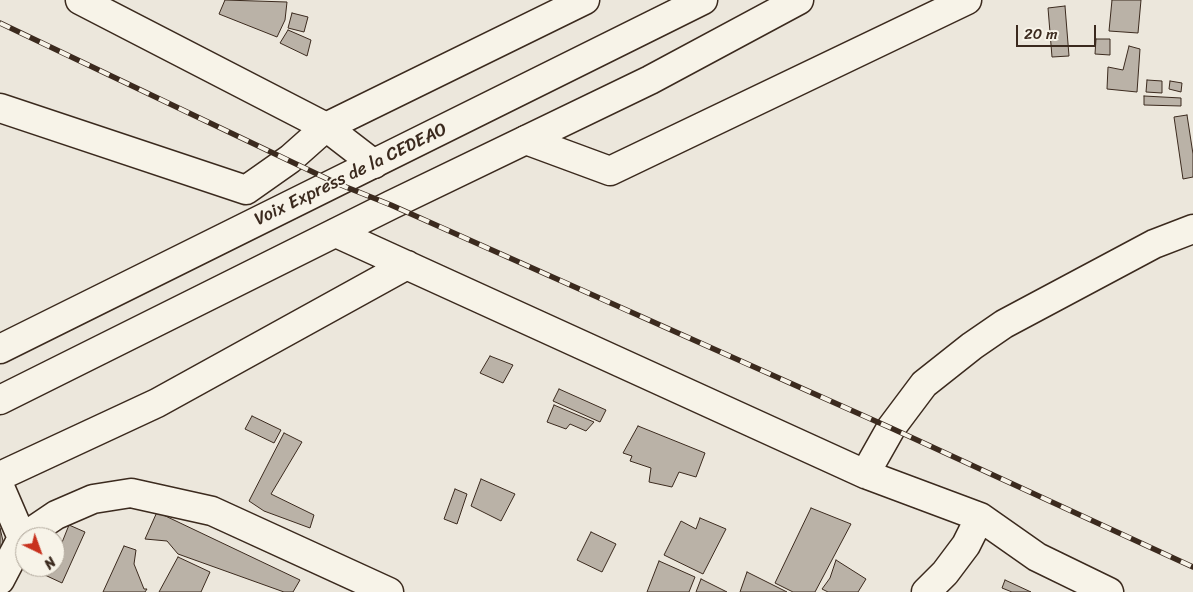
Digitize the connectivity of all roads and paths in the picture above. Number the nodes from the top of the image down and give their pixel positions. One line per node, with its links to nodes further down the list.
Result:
1 (585, 0): 7 (street)
2 (703, 0): 9 (street, Voix Express de la CEDEAO)
3 (799, 0): 8 (street)
4 (967, 0): 8 (street)
5 (92, 3): 7 (street)
6 (0, 108): 7 (street)
7 (326, 127): 9 (street)
8 (526, 140): 11 (street)
9 (374, 164): 13 (street, Voix Express de la CEDEAO)
10 (1193, 229): 15 (street)
11 (336, 234): 12 (street); 14 (street)
12 (408, 265): 15 (street); 16 (street)
13 (0, 350)
14 (0, 400)
15 (865, 474): 18 (street)
16 (0, 476)
17 (0, 487): 19 (street)
18 (980, 517): 24 (street); 25 (street)
19 (17, 527)
20 (39, 527): 23 (street)
21 (15, 551): 22 (street)
22 (0, 580)
23 (382, 590)
24 (926, 592)
25 (1109, 592)

